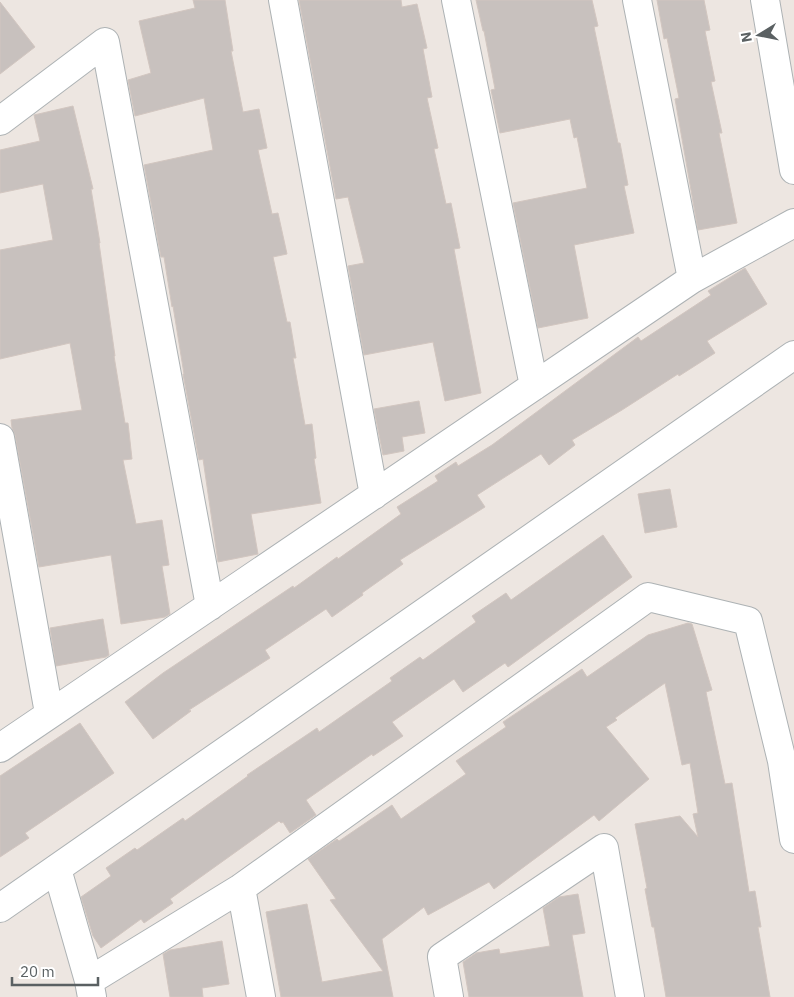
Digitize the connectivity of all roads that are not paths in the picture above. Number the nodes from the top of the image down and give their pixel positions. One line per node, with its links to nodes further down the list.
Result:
1 (283, 0): 12 (street)
2 (456, 0): 10 (street)
3 (637, 0): 8 (street)
4 (765, 0): 6 (street)
5 (0, 121): 13 (street)
6 (794, 170)
7 (794, 223): 8 (street)
8 (692, 279): 10 (street)
9 (794, 355): 18 (street)
10 (534, 386): 12 (street)
11 (0, 438): 14 (street)
12 (374, 495): 13 (street)
13 (210, 606): 14 (street)
14 (50, 713): 15 (street)
15 (0, 748)
16 (788, 760): 17 (street); 19 (street)
17 (794, 839)
18 (57, 869): 20 (street); 21 (street)
19 (241, 888): 21 (street); 22 (street)
20 (0, 908)
21 (91, 989)
22 (261, 997)
23 (449, 997): 24 (street)
24 (630, 997)

